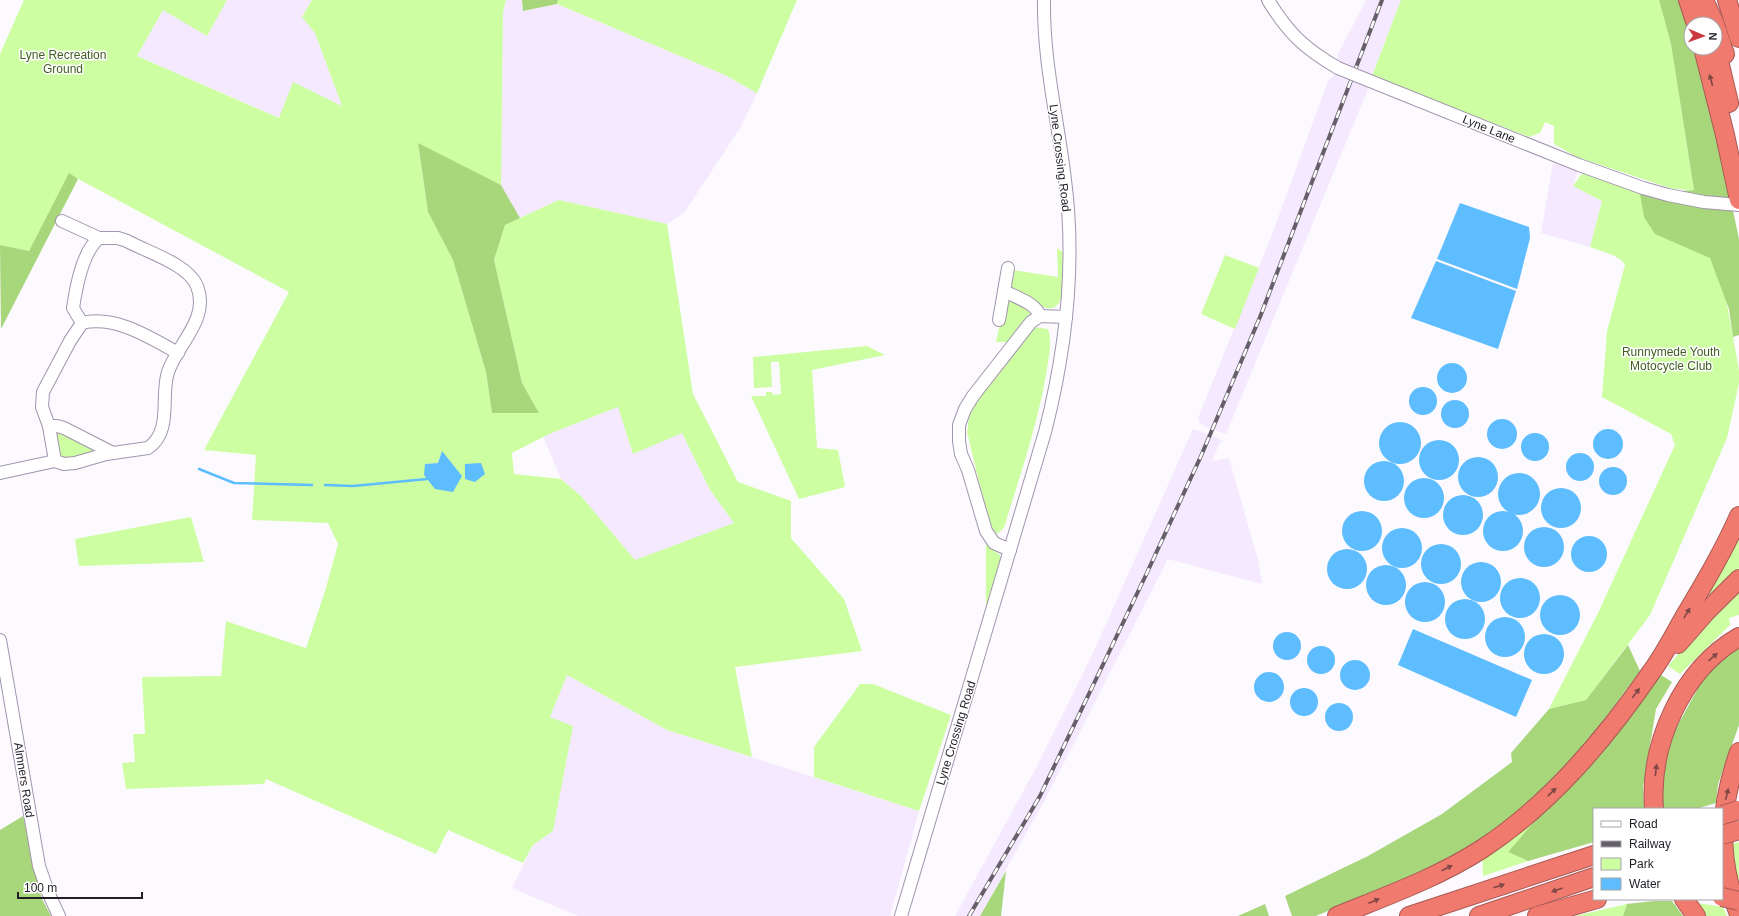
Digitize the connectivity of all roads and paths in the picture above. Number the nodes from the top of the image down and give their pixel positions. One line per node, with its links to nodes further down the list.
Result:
1 (1044, 0): 24 (street, Lyne Crossing Road)
2 (1268, 0): 17 (street, Lyne Lane, bridge)
3 (1688, 0): 8 (highway)
4 (1704, 0): 9 (highway); 10 (highway)
5 (1727, 0): 11 (highway)
6 (1735, 0): 7 (highway)
7 (1739, 8)
8 (1693, 16)
9 (1708, 16)
10 (1711, 16)
11 (1739, 38)
12 (1723, 49): 15 (highway)
13 (1705, 56): 17 (highway, one-way to 13)
14 (1718, 56): 16 (highway)
15 (1739, 99)
16 (1739, 147)
17 (1730, 202): 18 (street, Lyne Lane)
18 (1739, 205)
19 (62, 221): 20 (street)
20 (98, 238): 26 (street); 27 (street)
21 (1008, 268): 22 (street)
22 (1004, 291): 23 (street); 25 (street)
23 (1040, 316): 24 (street); 33 (street)
24 (1066, 317): 33 (street, Lyne Crossing Road)
25 (999, 320)
26 (87, 321): 27 (street); 28 (street)
27 (178, 353): 29 (street)
28 (49, 426): 29 (street); 30 (street)
29 (113, 453): 30 (street)
30 (55, 461): 31 (street)
31 (0, 473)
32 (1739, 516): 37 (highway, one-way to 32)
33 (1010, 550): 54 (street, Lyne Crossing Road)
34 (1739, 579): 37 (highway)
35 (1739, 636): 39 (highway, one-way to 35)
36 (0, 640): 53 (street, Almners Road)
37 (1653, 671): 55 (highway, one-way to 37)
38 (1739, 752): 42 (highway, one-way to 38)
39 (1654, 808)
40 (1739, 810): 41 (highway, bridge)
41 (1723, 815)
42 (1723, 820)
43 (1739, 830): 44 (highway, bridge)
44 (1723, 835)
45 (1723, 838): 52 (highway, one-way to 45)
46 (1593, 855): 56 (highway, one-way to 46)
47 (1593, 877): 57 (highway, one-way to 57)
48 (1723, 897): 51 (highway, bridge)
49 (1593, 900): 58 (highway)
50 (1685, 900): 59 (highway)
51 (1739, 901)
52 (1739, 914)
53 (59, 916)
54 (901, 916)
55 (1337, 916)
56 (1409, 916)
57 (1479, 916)
58 (1537, 916)
59 (1696, 916)

